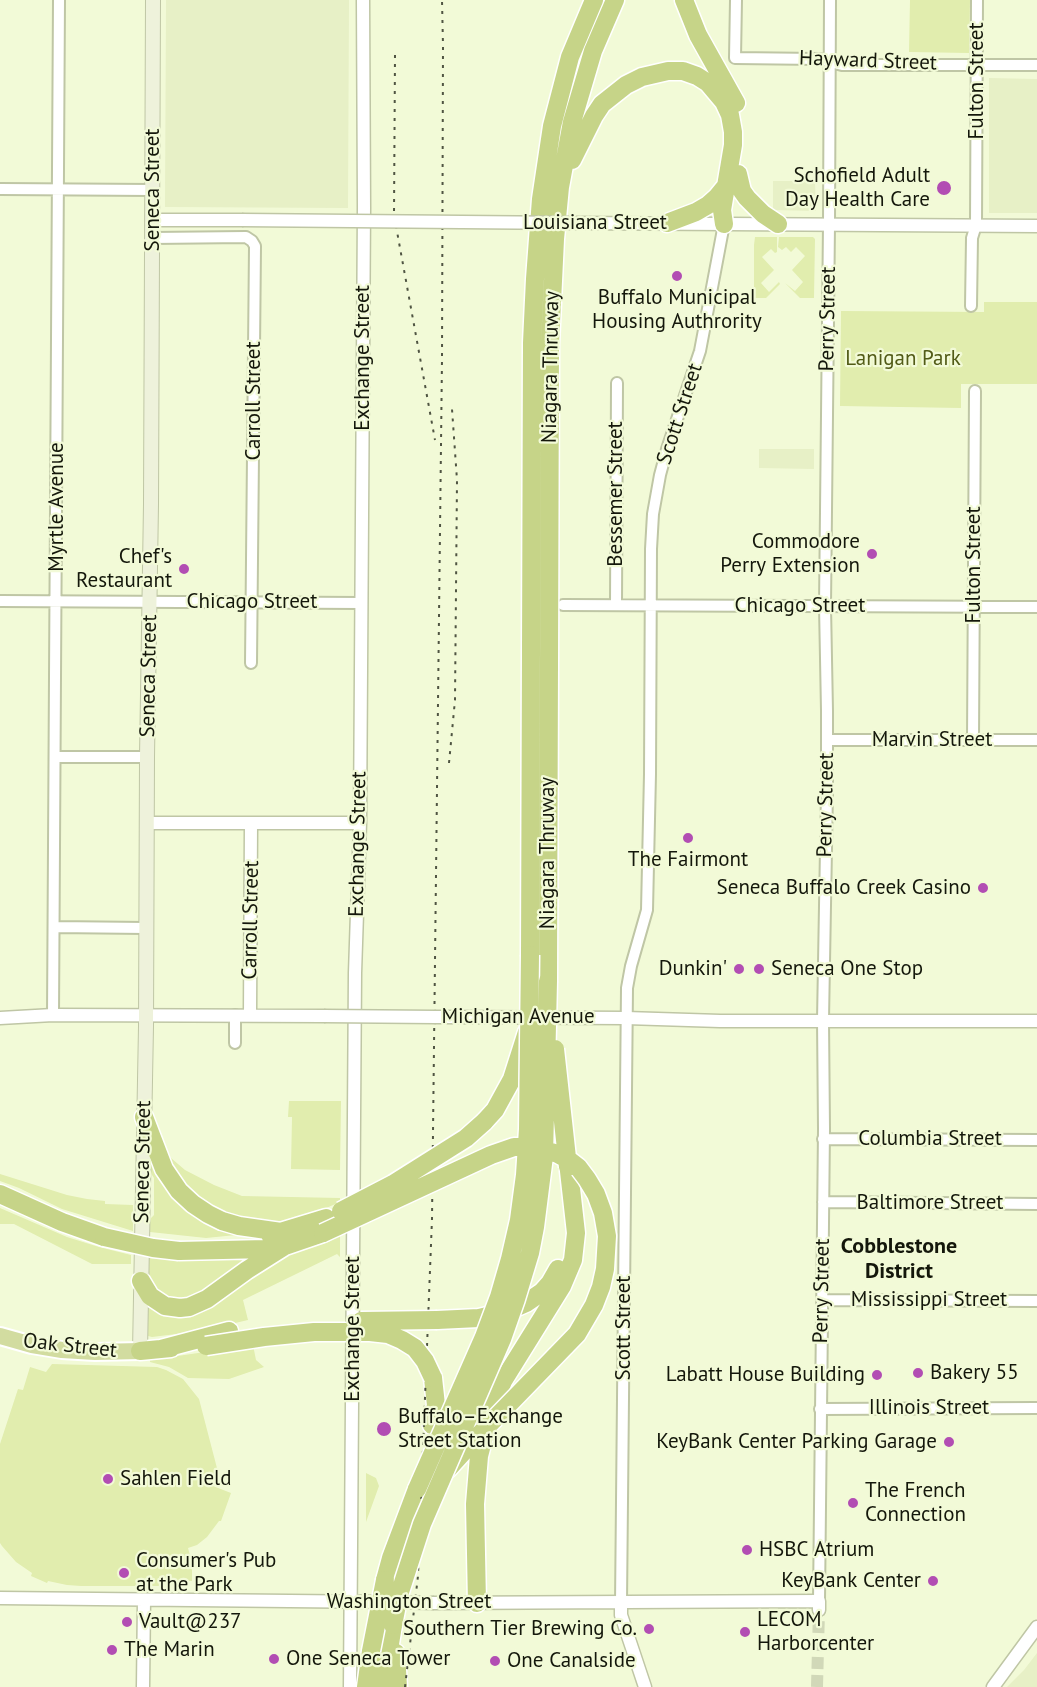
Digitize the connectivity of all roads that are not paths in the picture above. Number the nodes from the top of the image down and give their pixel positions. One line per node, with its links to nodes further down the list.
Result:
1 (59, 0): 16 (street, Myrtle Avenue)
2 (153, 0): 17 (main road, Seneca Street)
3 (363, 0): 34 (street, Exchange Street)
4 (594, 0): 29 (highway, Niagara Thruway)
5 (615, 0): 14 (highway, Niagara Thruway)
6 (684, 0): 13 (highway)
7 (735, 0): 10 (street, Hayward Street)
8 (830, 0): 10 (street, Perry Street)
9 (978, 0): 11 (street, Fulton Street)
10 (830, 62): 11 (street, Hayward Street); 22 (street, Perry Street)
11 (977, 64): 12 (street, Hayward Street); 23 (street, Fulton Street)
12 (1037, 65)
13 (732, 180): 14 (highway); 19 (highway); 20 (highway); 21 (highway)
14 (560, 187): 29 (highway, Niagara Thruway)
15 (0, 189): 16 (street)
16 (59, 189): 17 (street); 31 (street, Myrtle Avenue)
17 (153, 190): 18 (main road, Seneca Street)
18 (153, 220): 19 (street, Louisiana Street, bridge); 25 (main road, Seneca Street)
19 (667, 224): 20 (street, Louisiana Street)
20 (724, 224): 21 (street, Louisiana Street); 37 (street, Scott Street)
21 (778, 224): 22 (street, Louisiana Street)
22 (829, 224): 23 (street, Louisiana Street); 38 (street, Perry Street)
23 (976, 225): 24 (street, Louisiana Street); 26 (street, Fulton Street)
24 (1037, 226)
25 (153, 238): 32 (main road, Seneca Street); 33 (street, Carroll Street)
26 (971, 306)
27 (617, 383): 36 (street, Bessemer Street)
28 (975, 391): 39 (street, Fulton Street)
29 (541, 450): 52 (highway, Niagara Thruway); 61 (highway, Niagara Thruway, bridge)
30 (0, 601): 31 (street, Chicago Street)
31 (57, 601): 32 (street, Chicago Street); 46 (street, Myrtle Avenue)
32 (150, 602): 33 (street, Chicago Street); 45 (main road, Seneca Street)
33 (252, 603): 34 (street, Chicago Street); 41 (street, Carroll Street)
34 (361, 603): 48 (street, Exchange Street)
35 (563, 605): 36 (street, Chicago Street)
36 (616, 605): 37 (street, Chicago Street)
37 (650, 606): 38 (street, Chicago Street); 58 (street, Scott Street)
38 (825, 606): 39 (street, Chicago Street); 42 (street, Perry Street)
39 (974, 607): 40 (street, Chicago Street); 43 (street, Fulton Street)
40 (1037, 607)
41 (251, 663)
42 (827, 740): 43 (street, Marvin Street); 59 (street, Perry Street)
43 (973, 740): 44 (street, Marvin Street)
44 (1037, 740)
45 (147, 756): 46 (street); 47 (main road, Seneca Street)
46 (55, 757): 50 (street, Myrtle Avenue)
47 (147, 823): 49 (street); 51 (main road, Seneca Street)
48 (360, 823): 49 (street); 84 (street, Exchange Street)
49 (251, 824): 56 (street, Carroll Street)
50 (54, 927): 51 (street); 53 (street, Myrtle Avenue)
51 (146, 928): 54 (main road, Seneca Street)
52 (548, 981): 66 (highway, bridge); 80 (highway, Niagara Thruway, bridge)
53 (53, 1015): 54 (street, Michigan Avenue); 57 (street, Michigan Avenue)
54 (146, 1015): 55 (street, Michigan Avenue); 63 (main road, Seneca Street)
55 (235, 1015): 56 (street, Michigan Avenue); 62 (street)
56 (250, 1016): 58 (street, Michigan Avenue, bridge)
57 (0, 1018)
58 (626, 1018): 59 (street, Michigan Avenue); 86 (street, Scott Street)
59 (823, 1020): 60 (street, Michigan Avenue); 64 (street, Perry Street)
60 (1037, 1021)
61 (529, 1025): 70 (highway, bridge); 81 (highway, Niagara Thruway, bridge)
62 (235, 1043)
63 (144, 1117): 71 (highway); 72 (main road, Seneca Street)
64 (823, 1138): 65 (street, Columbia Street); 68 (street, Perry Street)
65 (1037, 1140)
66 (569, 1171): 76 (highway, bridge); 85 (highway, bridge)
67 (0, 1194): 71 (highway, bridge)
68 (823, 1203): 69 (street, Baltimore Street); 73 (street, Perry Street)
69 (1037, 1204)
70 (325, 1225): 71 (highway); 80 (highway, bridge)
71 (283, 1239): 72 (highway)
72 (141, 1281): 77 (main road, Seneca Street)
73 (822, 1300): 74 (street, Mississippi Street); 79 (street, Perry Street)
74 (1037, 1301)
75 (0, 1336): 77 (highway, Oak Street)
76 (161, 1349): 77 (highway); 81 (highway, bridge)
77 (140, 1351)
78 (1037, 1408): 79 (street, Illinois Street)
79 (820, 1409): 87 (street, Perry Street)
80 (442, 1474): 88 (highway, Niagara Thruway, bridge)
81 (417, 1489): 92 (highway, Niagara Thruway, bridge)
82 (0, 1598): 83 (street, Washington Street)
83 (144, 1600): 84 (street, Washington Street); 90 (street)
84 (351, 1602): 85 (street, Washington Street, bridge); 91 (street, Exchange Street)
85 (477, 1603): 86 (street, Washington Street)
86 (621, 1603): 87 (street, Washington Street); 95 (street, Scott Street)
87 (819, 1606)
88 (393, 1625): 93 (highway, Niagara Thruway); 94 (highway)
89 (1037, 1627): 96 (street)
90 (143, 1687)
91 (350, 1687)
92 (366, 1687)
93 (383, 1687)
94 (398, 1687)
95 (645, 1687)
96 (993, 1687)

